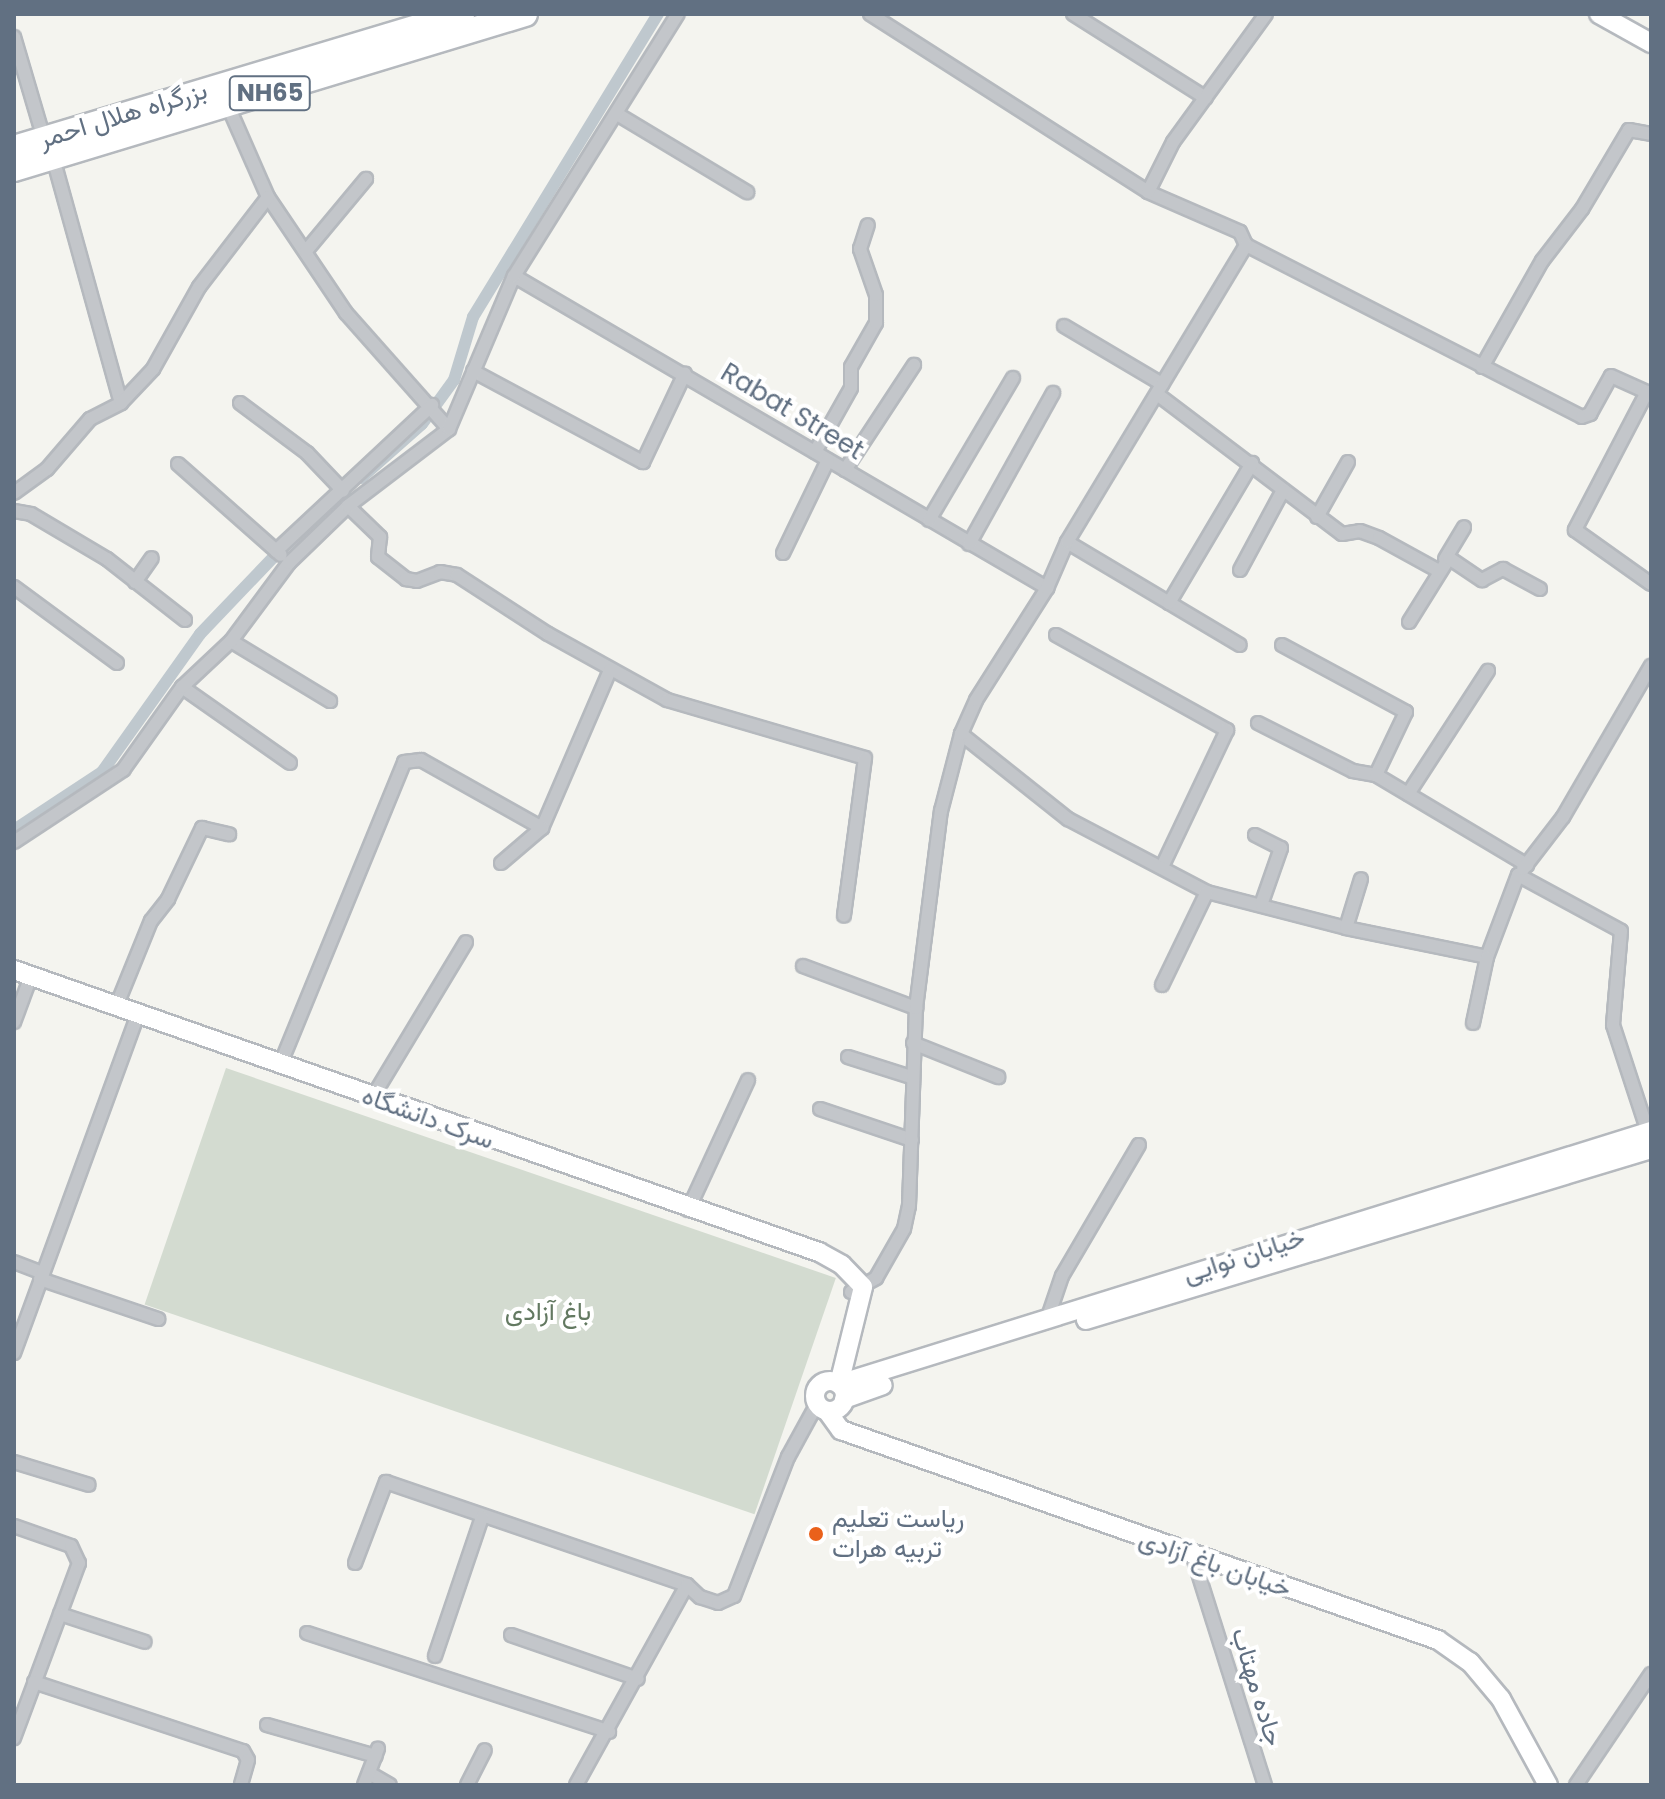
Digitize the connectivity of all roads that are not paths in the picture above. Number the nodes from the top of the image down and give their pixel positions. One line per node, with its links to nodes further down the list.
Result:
1 (462, 14): 8 (highway, بزرگراه هلال احمر / NH65)
2 (525, 14): 8 (highway, بزرگراه هلال احمر / NH65)
3 (678, 14): 13 (street)
4 (870, 14): 20 (street)
5 (1073, 14): 11 (street)
6 (1266, 14): 11 (street)
7 (1599, 14): 10 (street)
8 (405, 32): 12 (highway, بزرگراه هلال احمر / NH65); 16 (highway, بزرگراه هلال احمر / NH65)
9 (14, 37): 16 (street)
10 (1651, 43)
11 (1206, 98): 20 (street)
12 (228, 106): 16 (highway, بزرگراه هلال احمر / NH65); 21 (street)
13 (617, 114): 19 (street); 25 (street)
14 (1651, 134): 28 (street)
15 (14, 148): 16 (highway, بزرگراه هلال احمر / NH65)
16 (48, 148): 17 (highway, بزرگراه هلال احمر / NH65); 35 (street)
17 (14, 169)
18 (366, 179): 24 (street)
19 (747, 192)
20 (1148, 192): 23 (street)
21 (268, 197): 24 (street); 35 (street)
22 (868, 225): 39 (street)
23 (1246, 245): 28 (street); 32 (street)
24 (306, 251): 37 (street)
25 (514, 276): 29 (street); 30 (street, Rabat Street)
26 (1064, 326): 32 (street)
27 (914, 365): 44 (street)
28 (1482, 367): 34 (street)
29 (473, 371): 30 (street); 38 (street)
30 (685, 373): 39 (street, Rabat Street)
31 (1013, 378): 51 (street)
32 (1160, 389): 42 (street); 53 (street)
33 (1053, 393): 54 (street)
34 (1649, 393): 62 (street)
35 (121, 403): 47 (street)
36 (240, 403): 45 (street)
37 (432, 405): 38 (street); 45 (street)
38 (449, 429): 48 (street)
39 (815, 452): 40 (street, Rabat Street)
40 (828, 460): 44 (street, Rabat Street); 56 (street)
41 (1348, 462): 50 (street)
42 (1252, 463): 46 (street); 66 (street)
43 (178, 464): 55 (street)
44 (845, 470): 51 (street, Rabat Street)
45 (343, 491): 55 (street)
46 (1282, 492): 50 (street); 60 (street)
47 (14, 493)
48 (348, 506): 58 (street); 75 (street)
49 (14, 511): 61 (street)
50 (1317, 517): 59 (street)
51 (929, 520): 54 (street, Rabat Street)
52 (1464, 527): 59 (street)
53 (1067, 542): 64 (street); 66 (street)
54 (969, 544): 64 (street, Rabat Street)
55 (276, 551): 58 (street)
56 (783, 553)
57 (152, 558): 61 (street)
58 (289, 563): 70 (street)
59 (1442, 565): 65 (street); 68 (street)
60 (1240, 570)
61 (135, 582): 67 (street)
62 (1651, 584)
63 (14, 587): 73 (street)
64 (1047, 588): 80 (street)
65 (1540, 589)
66 (1169, 603): 71 (street)
67 (185, 620)
68 (1409, 622)
69 (1056, 635): 89 (street)
70 (231, 641): 77 (street); 78 (street)
71 (1240, 645)
72 (1282, 645): 82 (street)
73 (117, 663)
74 (1651, 666): 90 (street)
75 (610, 670): 84 (street); 94 (street)
76 (1488, 671): 83 (street)
77 (182, 687): 81 (street); 87 (street)
78 (330, 701)
79 (1258, 723): 82 (street)
80 (961, 734): 89 (street); 102 (street)
81 (290, 763)
82 (1376, 775): 83 (street)
83 (1408, 794): 90 (street)
84 (542, 828): 88 (street); 108 (street)
85 (229, 834): 101 (street)
86 (1255, 835): 93 (street)
87 (14, 842)
88 (501, 863)
89 (1162, 867): 92 (street)
90 (1522, 870): 97 (street); 114 (street)
91 (1361, 879): 95 (street)
92 (1207, 892): 93 (street); 100 (street)
93 (1261, 905): 95 (street)
94 (844, 916)
95 (1346, 928): 97 (street)
96 (466, 942): 112 (street)
97 (1487, 957): 105 (street)
98 (803, 966): 102 (street)
99 (23, 973): 101 (street, سرک دانشگاه); 104 (street)
100 (1162, 985)
101 (116, 1007): 103 (street, سرک دانشگاه)
102 (916, 1008): 106 (street)
103 (138, 1015): 108 (street, سرک دانشگاه); 119 (street)
104 (14, 1022)
105 (1473, 1023)
106 (913, 1043): 109 (street); 110 (street)
107 (848, 1057): 109 (street)
108 (280, 1065): 112 (street, سرک دانشگاه)
109 (911, 1077): 115 (street)
110 (998, 1077)
111 (748, 1080): 117 (street)
112 (372, 1098): 117 (street, سرک دانشگاه)
113 (820, 1109): 115 (street)
114 (1650, 1138): 122 (street, خیابان نوایی); 126 (street, خیابان نوایی)
115 (912, 1140): 120 (street)
116 (1139, 1145): 122 (street)
117 (688, 1210): 120 (street, سرک دانشگاه)
118 (14, 1262): 119 (street)
119 (41, 1276): 121 (street); 124 (street)
120 (857, 1290): 123 (street); 126 (street)
121 (158, 1319)
122 (1047, 1320): 125 (street, خیابان نوایی)
123 (845, 1341): 125 (street); 126 (street)
124 (14, 1353)
125 (881, 1374): 126 (street, خیابان نوایی)
126 (837, 1388): 127 (street); 127 (street)
127 (822, 1407): 132 (street, خیابان باغ آزادی); 134 (street)
128 (14, 1462): 129 (street)
129 (89, 1485)
130 (482, 1517): 133 (street); 134 (street); 139 (street)
131 (14, 1526): 135 (street)
132 (1193, 1557): 152 (street, جاده مهتاب); 153 (street, خیابان باغ آزادی)
133 (355, 1563)
134 (687, 1585): 141 (street)
135 (60, 1614): 138 (street); 142 (street)
136 (307, 1633): 144 (street)
137 (511, 1635): 141 (street)
138 (145, 1642)
139 (435, 1656)
140 (1651, 1674): 154 (street)
141 (638, 1679): 144 (street)
142 (34, 1682): 145 (street); 148 (street)
143 (267, 1725): 147 (street)
144 (609, 1732): 151 (street)
145 (14, 1738)
146 (485, 1750): 150 (street)
147 (366, 1779): 149 (street)
148 (241, 1785)
149 (390, 1785)
150 (467, 1785)
151 (576, 1785)
152 (1265, 1785)
153 (1548, 1785)
154 (1576, 1785)

